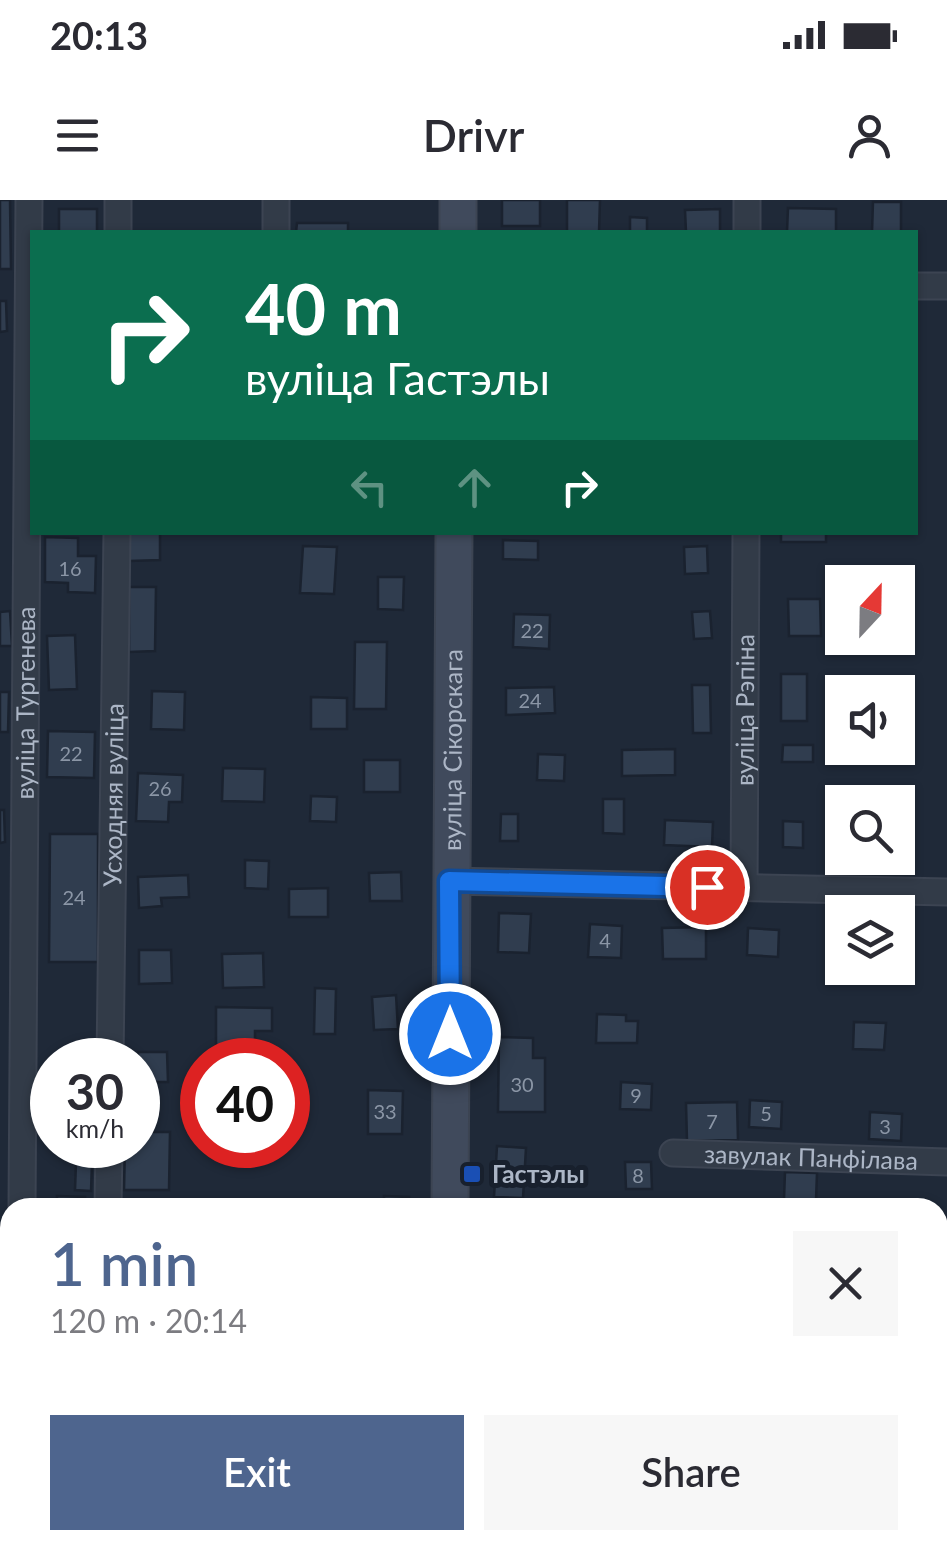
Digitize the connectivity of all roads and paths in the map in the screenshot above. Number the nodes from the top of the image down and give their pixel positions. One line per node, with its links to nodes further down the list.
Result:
1 (29, 200): 22 (street, вуліца Тургенева)
2 (118, 200): 6 (street)
3 (276, 200): 7 (street)
4 (458, 200): 8 (street)
5 (747, 200): 9 (street)
6 (118, 230)
7 (276, 230)
8 (458, 230)
9 (747, 230)
10 (918, 286): 11 (street)
11 (947, 286)
12 (117, 535): 18 (street, Усходняя вуліца)
13 (454, 535): 15 (street, вуліца Сікорскага)
14 (746, 535): 16 (street, вуліца Рэпіна)
15 (449, 881): 16 (street); 24 (street, вуліца Сікорскага)
16 (744, 888): 17 (street)
17 (947, 892)
18 (110, 1038)
19 (673, 1153): 20 (street, завулак Панфілава)
20 (947, 1162)
21 (109, 1168): 23 (street)
22 (22, 1198)
23 (108, 1198)
24 (450, 1198)

